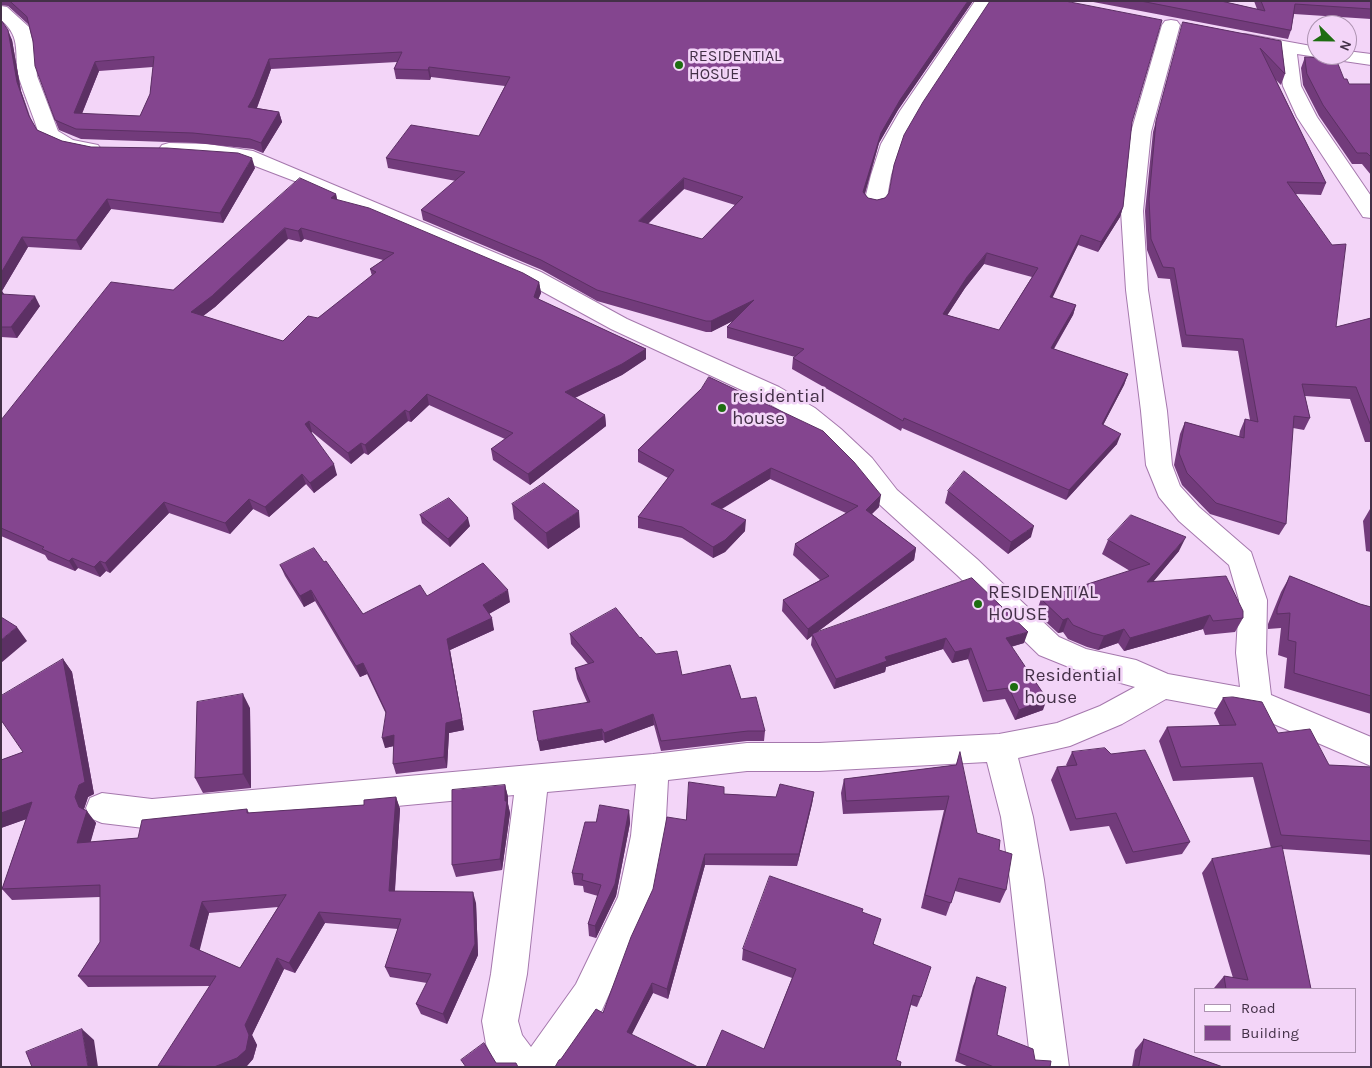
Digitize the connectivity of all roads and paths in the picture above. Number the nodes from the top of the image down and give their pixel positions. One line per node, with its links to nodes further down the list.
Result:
1 (984, 1): 11 (street)
2 (1, 11): 10 (street)
3 (1171, 25): 14 (street)
4 (1229, 36): 5 (street)
5 (1287, 47): 6 (street); 12 (street)
6 (1307, 50)
7 (1357, 58): 8 (street)
8 (1371, 60)
9 (151, 149): 13 (street)
10 (114, 150)
11 (875, 203)
12 (1371, 212)
13 (1163, 686): 14 (street); 15 (street)
14 (1258, 703): 16 (street)
15 (1000, 748): 17 (street); 22 (street)
16 (1371, 752)
17 (653, 768): 18 (street); 21 (street)
18 (532, 779): 19 (street); 20 (street)
19 (102, 808)
20 (523, 1067)
21 (539, 1067)
22 (1050, 1067)

